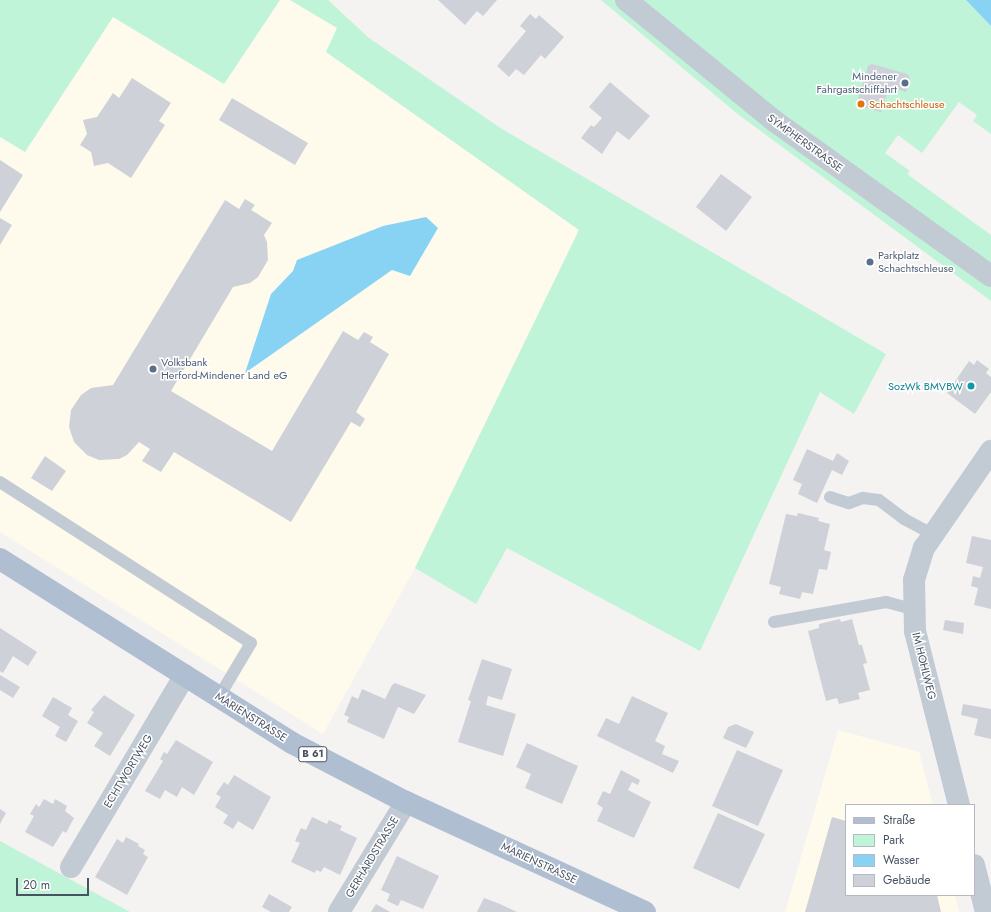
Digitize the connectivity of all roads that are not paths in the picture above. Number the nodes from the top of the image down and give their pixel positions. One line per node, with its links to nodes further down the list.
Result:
1 (626, 0): 2 (street, SYMPHERSTRASSE)
2 (991, 276)
3 (991, 451): 6 (street, IM HOHLWEG)
4 (0, 482): 11 (lane)
5 (830, 497): 6 (lane)
6 (932, 534): 8 (street, IM HOHLWEG)
7 (0, 559): 10 (main road, MARIENSTRASSE / B 61)
8 (915, 610): 9 (lane); 13 (street, IM HOHLWEG)
9 (774, 622)
10 (185, 675): 11 (main road, MARIENSTRASSE / B 61); 14 (street, ECHTWORTWEG)
11 (219, 697): 12 (main road, MARIENSTRASSE / B 61)
12 (406, 802): 16 (street, GERHARDSTRASSE); 17 (main road, MARIENSTRASSE / B 61)
13 (959, 804)
14 (71, 867)
15 (975, 869): 18 (street)
16 (339, 912)
17 (645, 912)
18 (986, 912)

